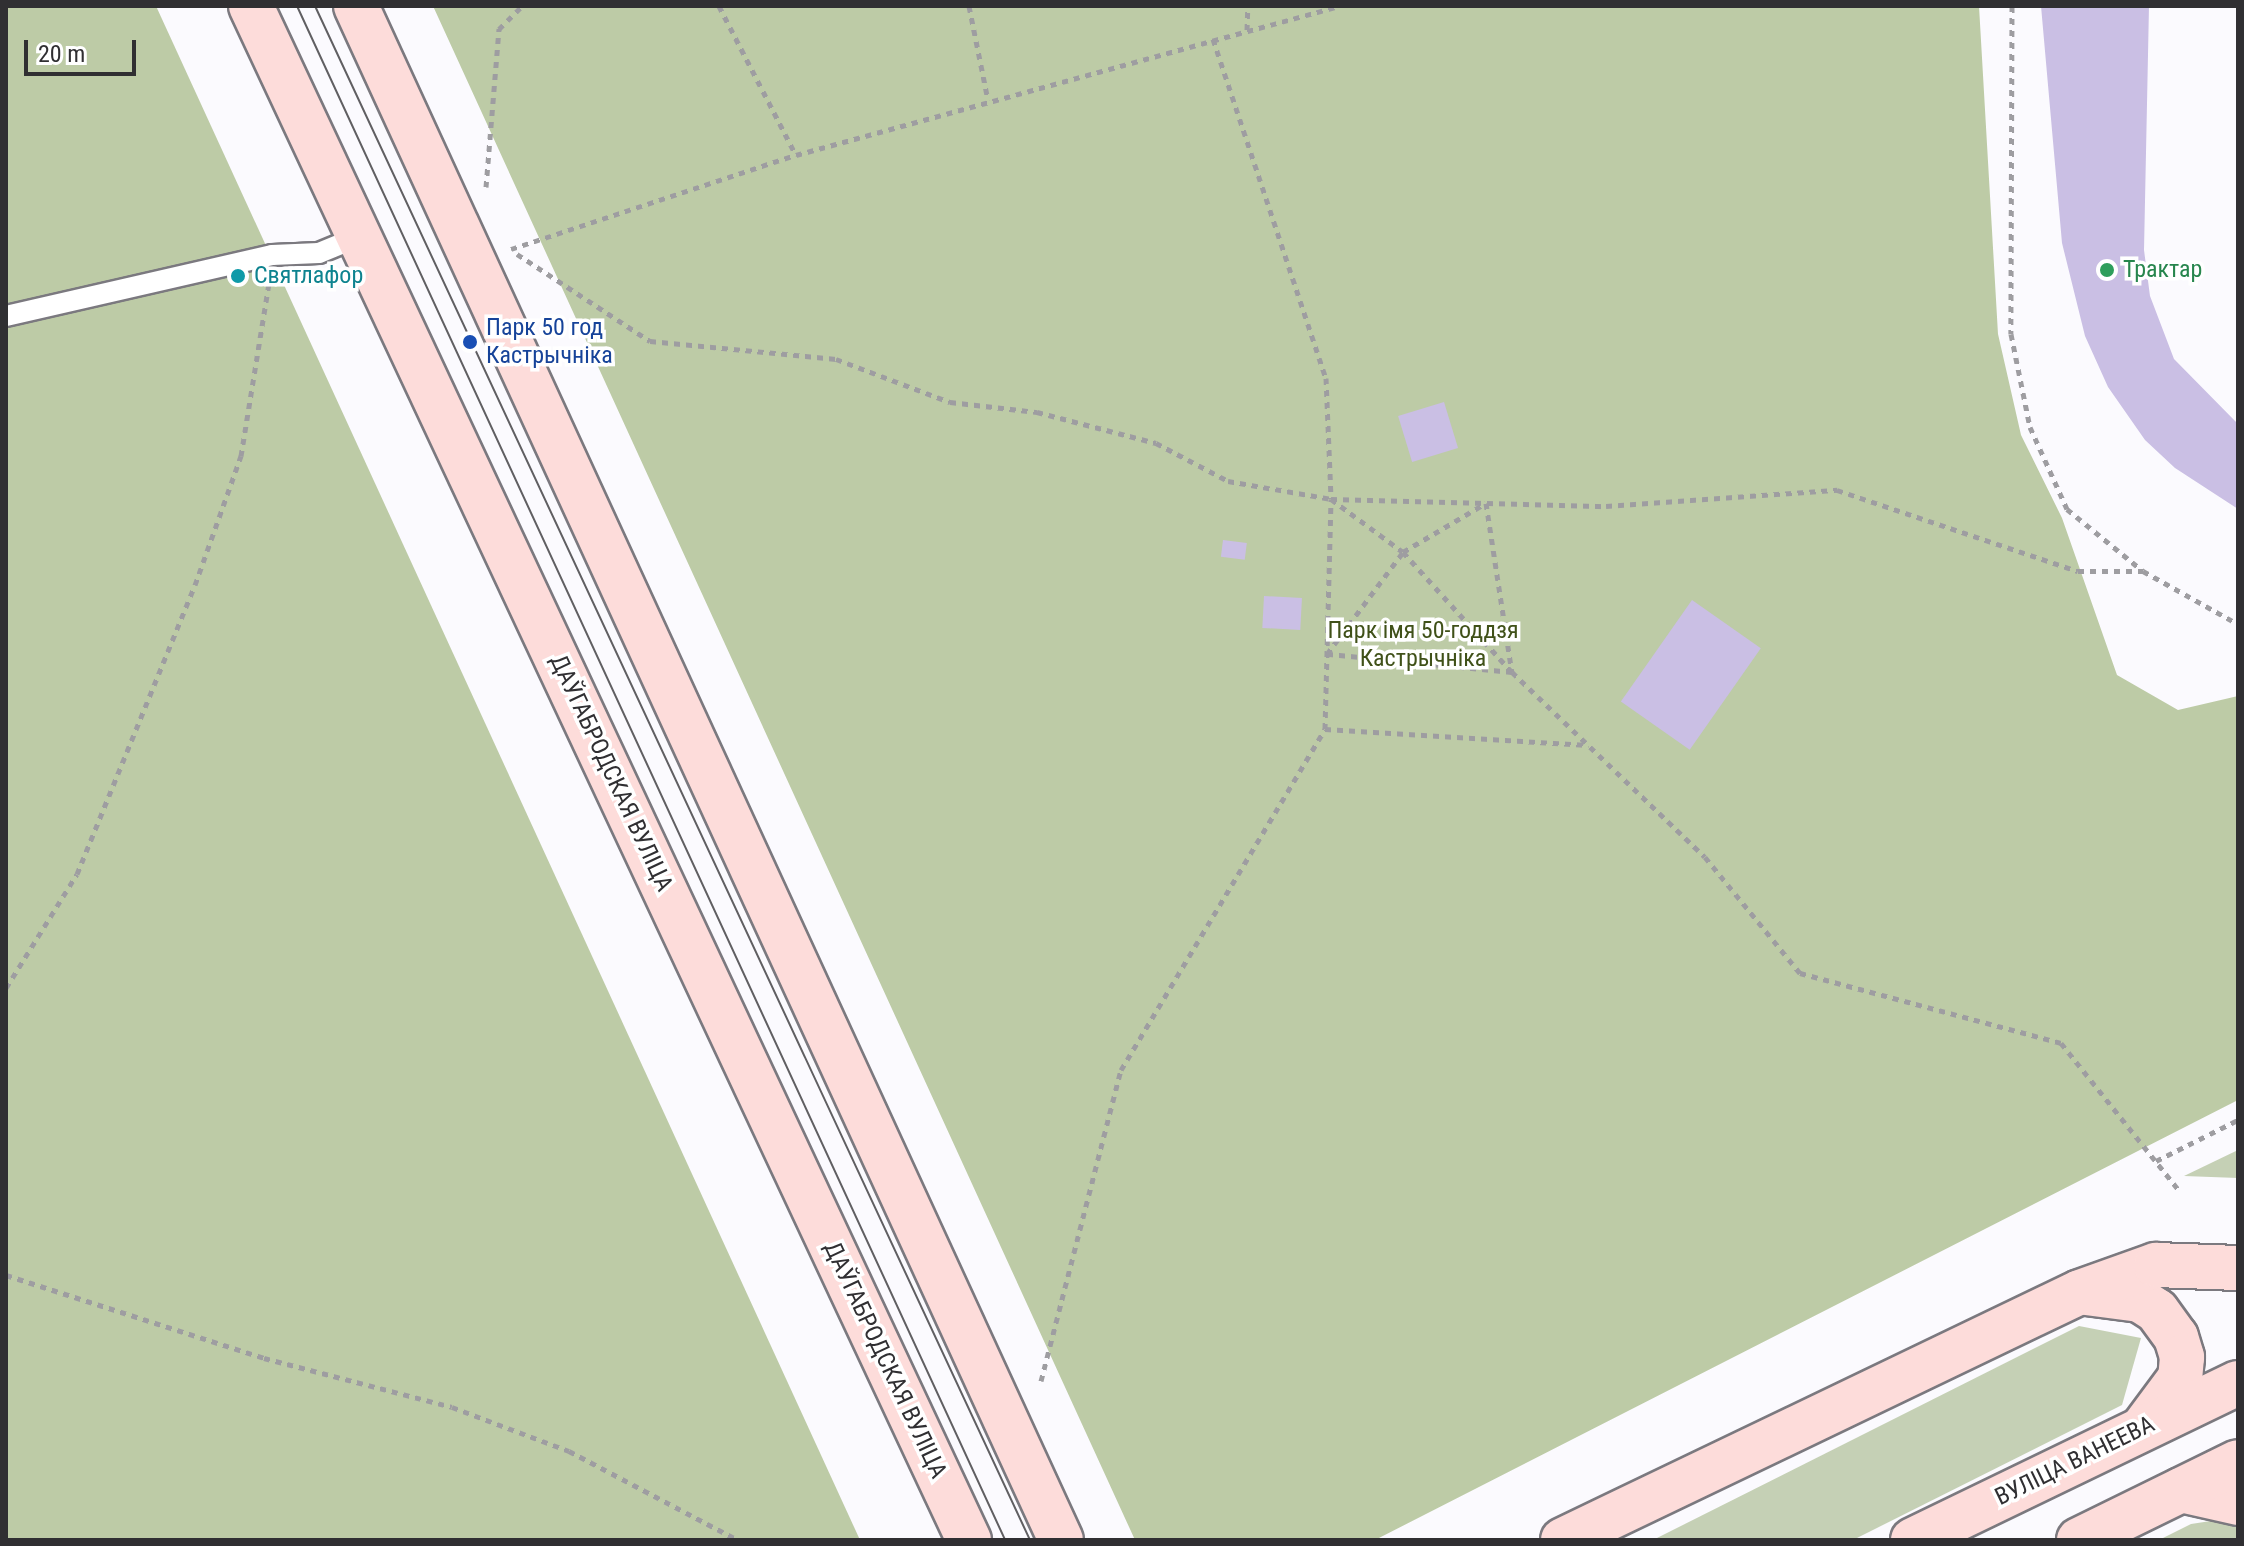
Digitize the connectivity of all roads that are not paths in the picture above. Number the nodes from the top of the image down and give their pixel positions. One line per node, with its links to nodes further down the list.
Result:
1 (251, 6): 3 (main road, ДАЎГАБРОДСКАЯ ВУЛІЦА)
2 (356, 6): 13 (main road)
3 (360, 236): 4 (lane); 12 (main road, ДАЎГАБРОДСКАЯ ВУЛІЦА)
4 (6, 316)
5 (2238, 1268): 6 (main road)
6 (2080, 1292): 8 (main road); 14 (main road)
7 (2238, 1383): 8 (main road, ВУЛІЦА ВАНЕЕВА)
8 (2142, 1429): 15 (main road, ВУЛІЦА ВАНЕЕВА)
9 (2238, 1462): 10 (main road)
10 (2181, 1490): 11 (main road); 16 (main road)
11 (2238, 1503)
12 (969, 1540)
13 (1061, 1540)
14 (1563, 1540)
15 (1913, 1540)
16 (2079, 1540)

